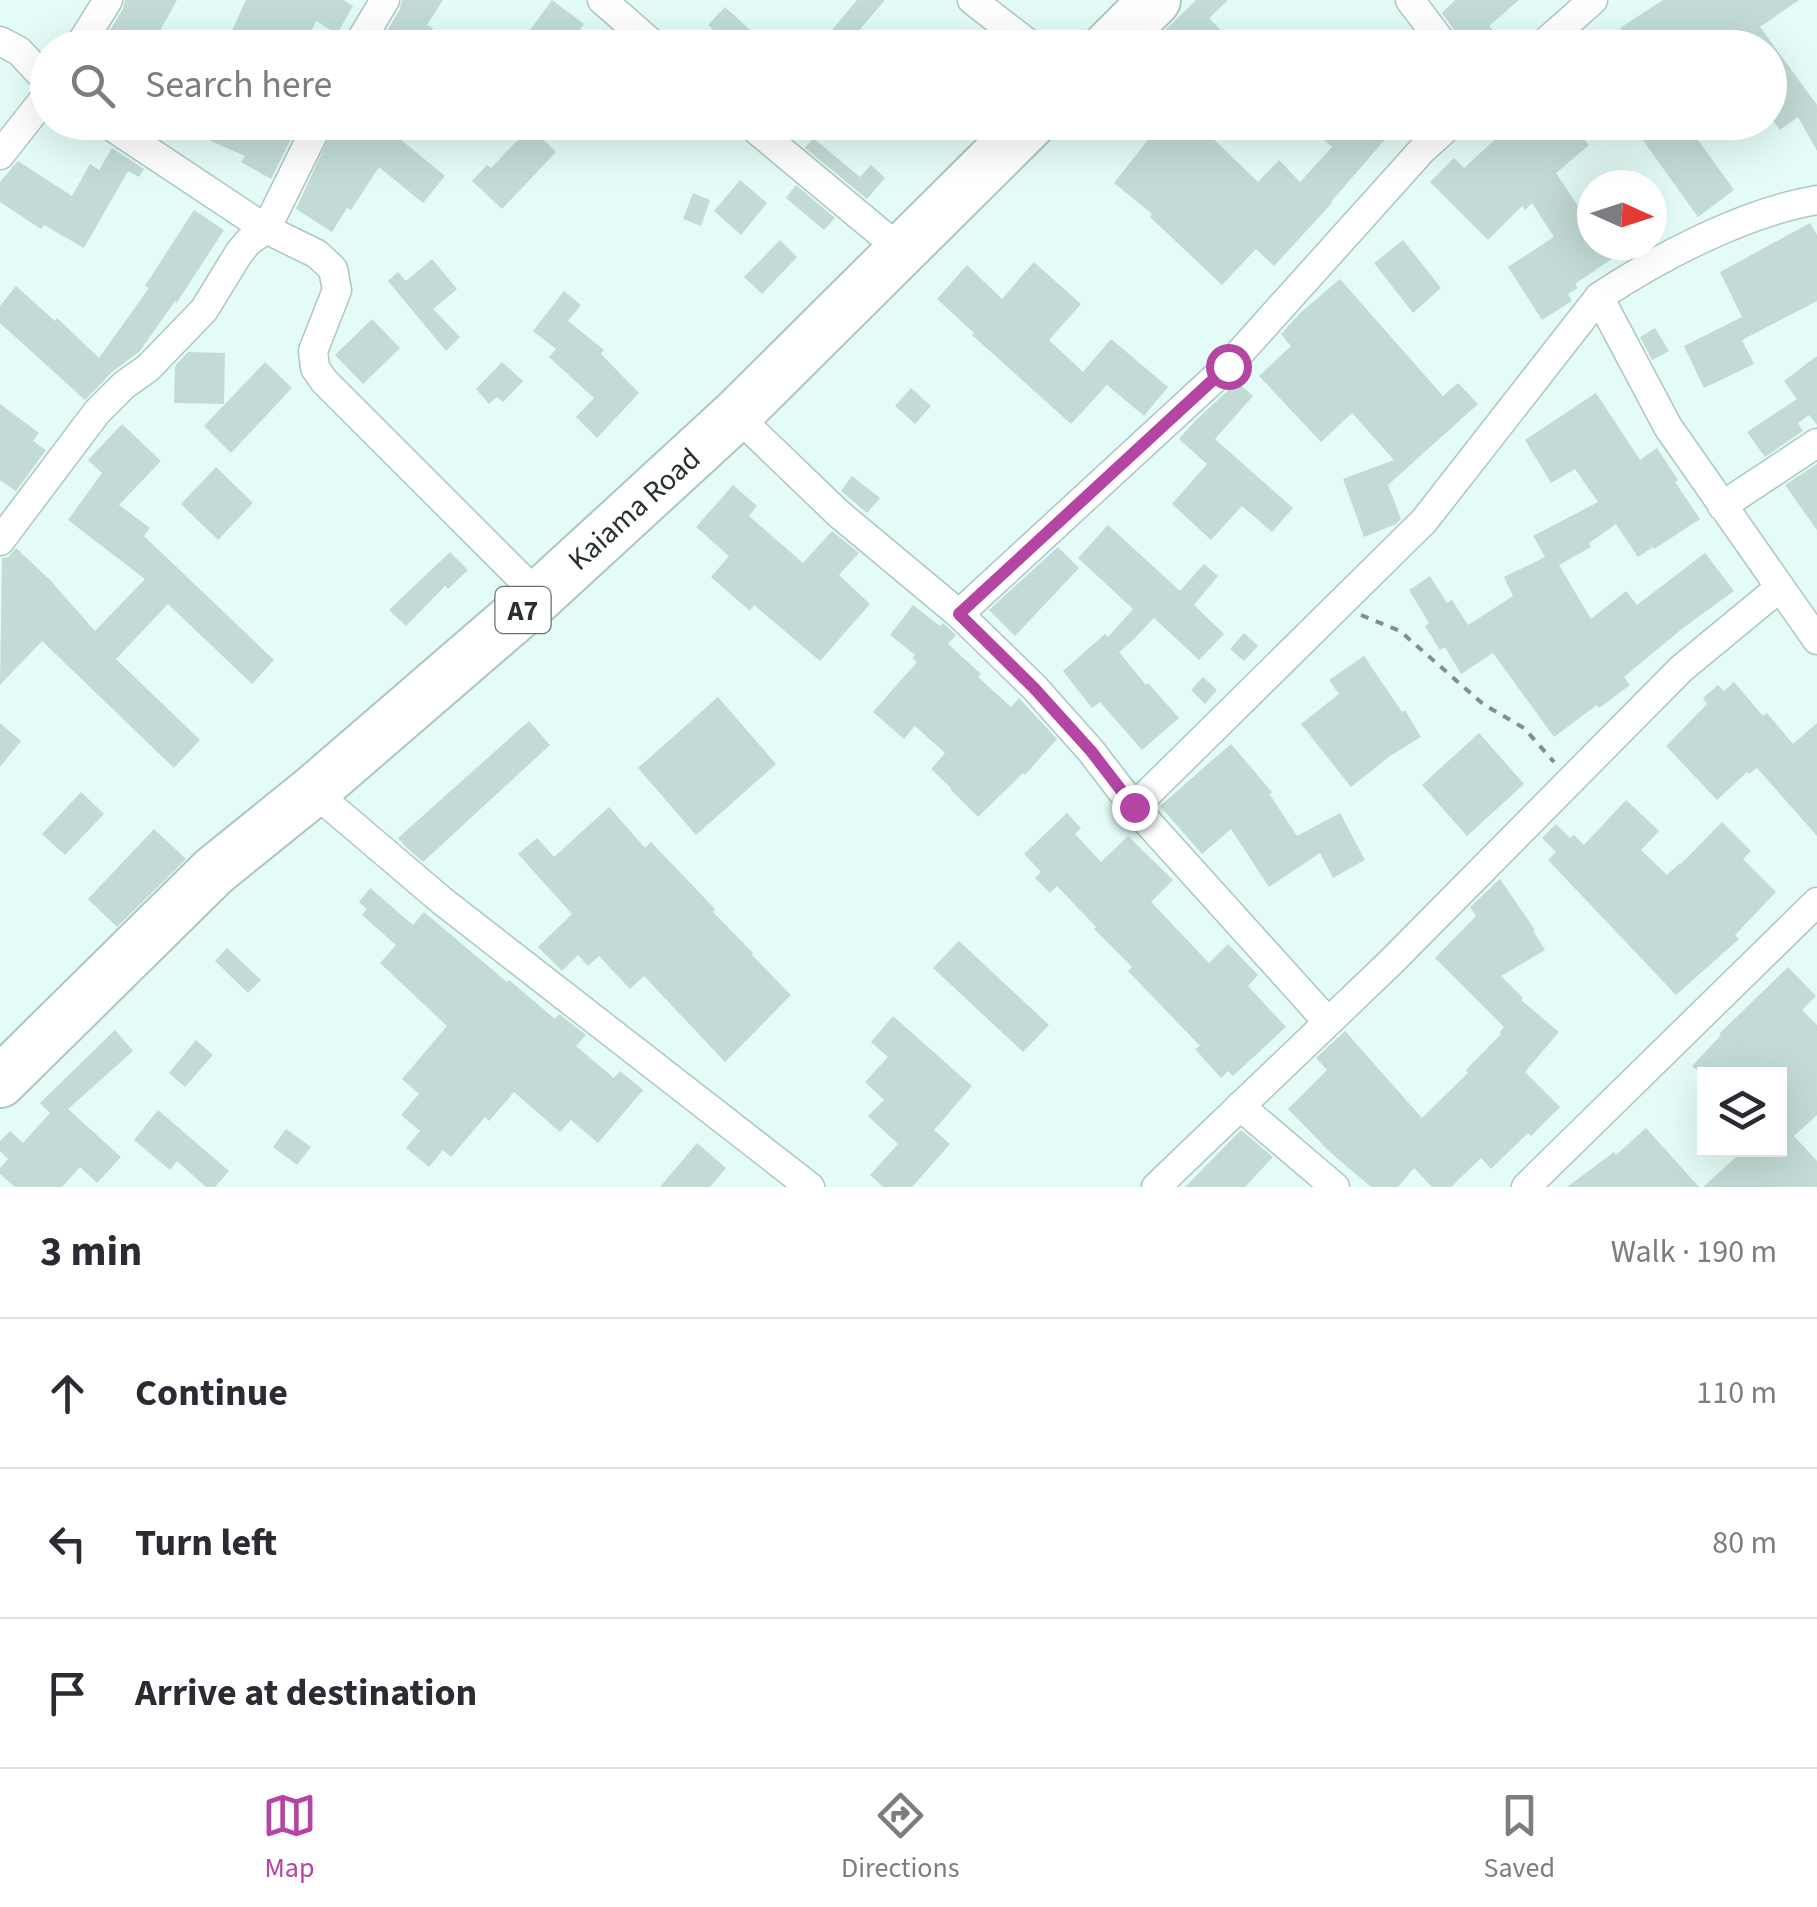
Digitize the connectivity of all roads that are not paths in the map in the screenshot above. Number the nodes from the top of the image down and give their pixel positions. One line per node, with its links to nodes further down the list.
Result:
1 (108, 0): 8 (street)
2 (385, 0): 9 (street)
3 (602, 0): 10 (street)
4 (972, 0): 11 (street)
5 (1154, 0): 12 (highway)
6 (1410, 0): 13 (street)
7 (1593, 0): 14 (street)
8 (89, 30)
9 (367, 30)
10 (636, 30)
11 (1011, 30)
12 (1125, 30)
13 (1432, 30)
14 (1559, 30)
15 (0, 40): 16 (street)
16 (30, 63)
17 (30, 117): 23 (street)
18 (132, 140): 25 (street)
19 (310, 140): 25 (street)
20 (769, 140): 26 (street)
21 (1014, 140): 26 (highway, Kaiama Road / A7)
22 (1434, 140): 34 (street)
23 (0, 155)
24 (1817, 200): 27 (street)
25 (266, 229): 31 (street); 33 (street)
26 (902, 251): 28 (highway, Kaiama Road / A7)
27 (1599, 297): 30 (street); 37 (street)
28 (736, 416): 33 (highway, Kaiama Road / A7); 34 (street)
29 (1817, 443): 30 (street)
30 (1722, 506): 32 (street)
31 (0, 541)
32 (1779, 588): 35 (street); 39 (street)
33 (539, 596): 36 (highway, Kaiama Road / A7)
34 (959, 614): 37 (street)
35 (1817, 640)
36 (313, 791): 40 (highway, Kaiama Road / A7); 42 (street)
37 (1134, 807): 39 (street)
38 (1817, 902): 45 (street)
39 (1328, 1022): 41 (street)
40 (0, 1082)
41 (1240, 1106): 43 (street); 44 (street)
42 (810, 1187)
43 (1156, 1187)
44 (1335, 1187)
45 (1526, 1187)

